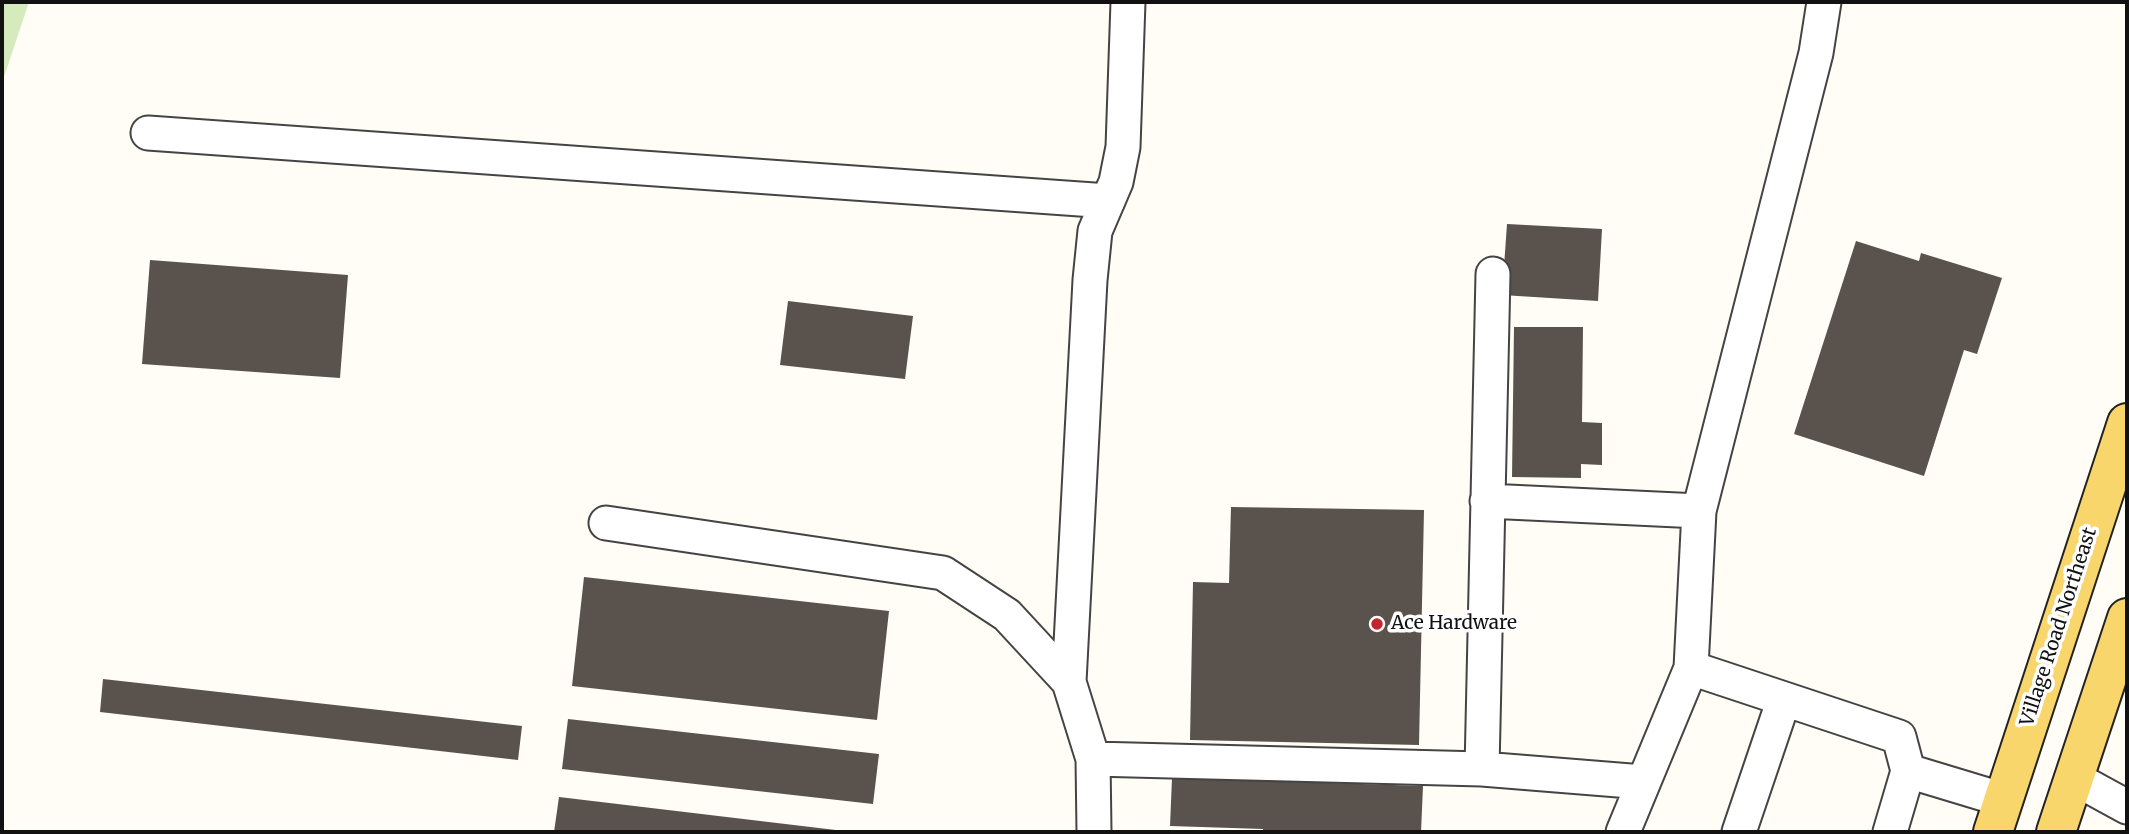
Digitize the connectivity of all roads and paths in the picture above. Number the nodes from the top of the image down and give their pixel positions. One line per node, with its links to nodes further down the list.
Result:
1 (1128, 2): 4 (lane)
2 (1824, 2): 8 (lane)
3 (148, 133): 4 (lane)
4 (1108, 201): 12 (lane)
5 (1493, 274): 7 (lane)
6 (2127, 423): 20 (main road, Village Road Northeast)
7 (1488, 501): 8 (lane); 15 (lane)
8 (1699, 511): 11 (lane)
9 (606, 523): 12 (lane)
10 (2127, 618): 17 (main road)
11 (1691, 668): 13 (lane); 18 (lane)
12 (1069, 682): 14 (lane)
13 (1784, 699): 16 (lane); 23 (lane)
14 (1093, 759): 15 (lane); 21 (lane)
15 (1482, 769): 18 (lane)
16 (1908, 771): 20 (lane); 24 (lane)
17 (2074, 778): 19 (lane); 25 (main road)
18 (1643, 782): 22 (lane)
19 (2127, 807)
20 (1999, 816)
21 (1094, 832)
22 (1623, 832)
23 (1739, 832)
24 (1890, 832)
25 (2056, 832)

